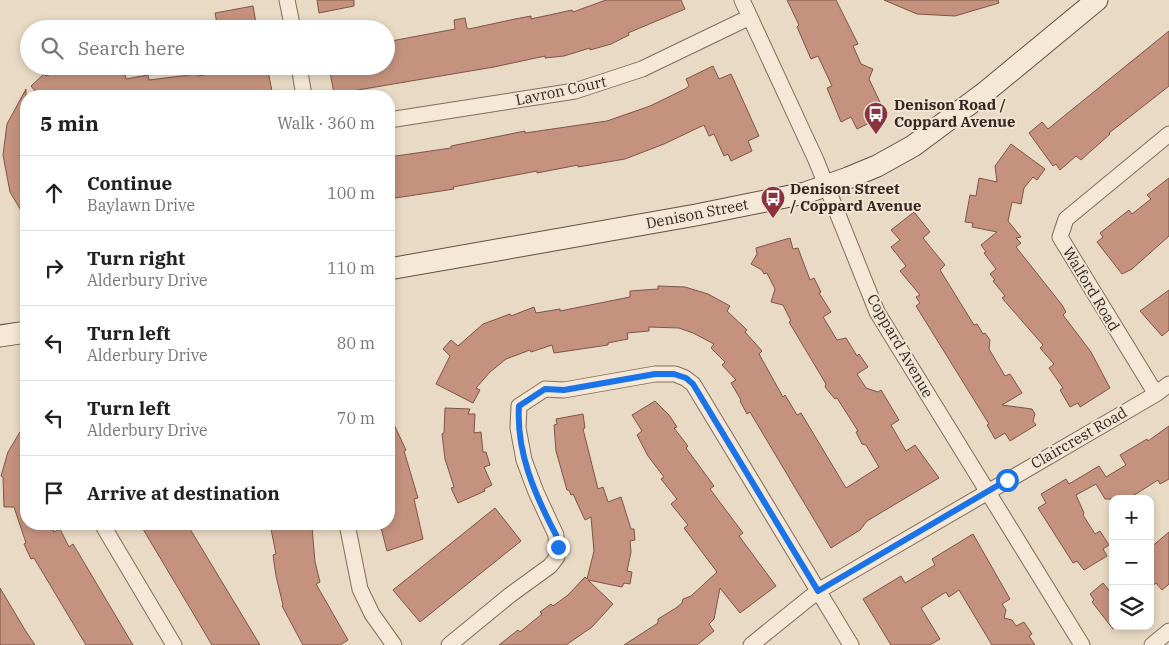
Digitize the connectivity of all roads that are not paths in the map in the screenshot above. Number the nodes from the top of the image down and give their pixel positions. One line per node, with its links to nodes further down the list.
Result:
1 (287, 0): 5 (street)
2 (742, 0): 4 (street, Coppard Avenue)
3 (1097, 0): 10 (street, Denison Street)
4 (750, 17): 8 (street, Lavron Court); 10 (street, Coppard Avenue)
5 (291, 20)
6 (300, 75): 7 (street)
7 (303, 90)
8 (395, 119)
9 (1169, 134): 15 (street, Walford Road)
10 (825, 186): 11 (street, Denison Street); 16 (street, Coppard Avenue)
11 (395, 268)
12 (20, 333): 13 (street)
13 (0, 336)
14 (1169, 384): 15 (street, Claircrest Road)
15 (1156, 394): 16 (street, Claircrest Road)
16 (987, 491): 19 (street, Claircrest Road); 26 (street, Coppard Avenue)
17 (106, 530): 21 (street)
18 (348, 530): 22 (street)
19 (818, 591): 23 (street); 24 (street, Claircrest Road); 25 (street)
20 (1169, 631): 27 (street)
21 (174, 645)
22 (394, 645)
23 (449, 645)
24 (751, 645)
25 (851, 645)
26 (1082, 645)
27 (1152, 645)

